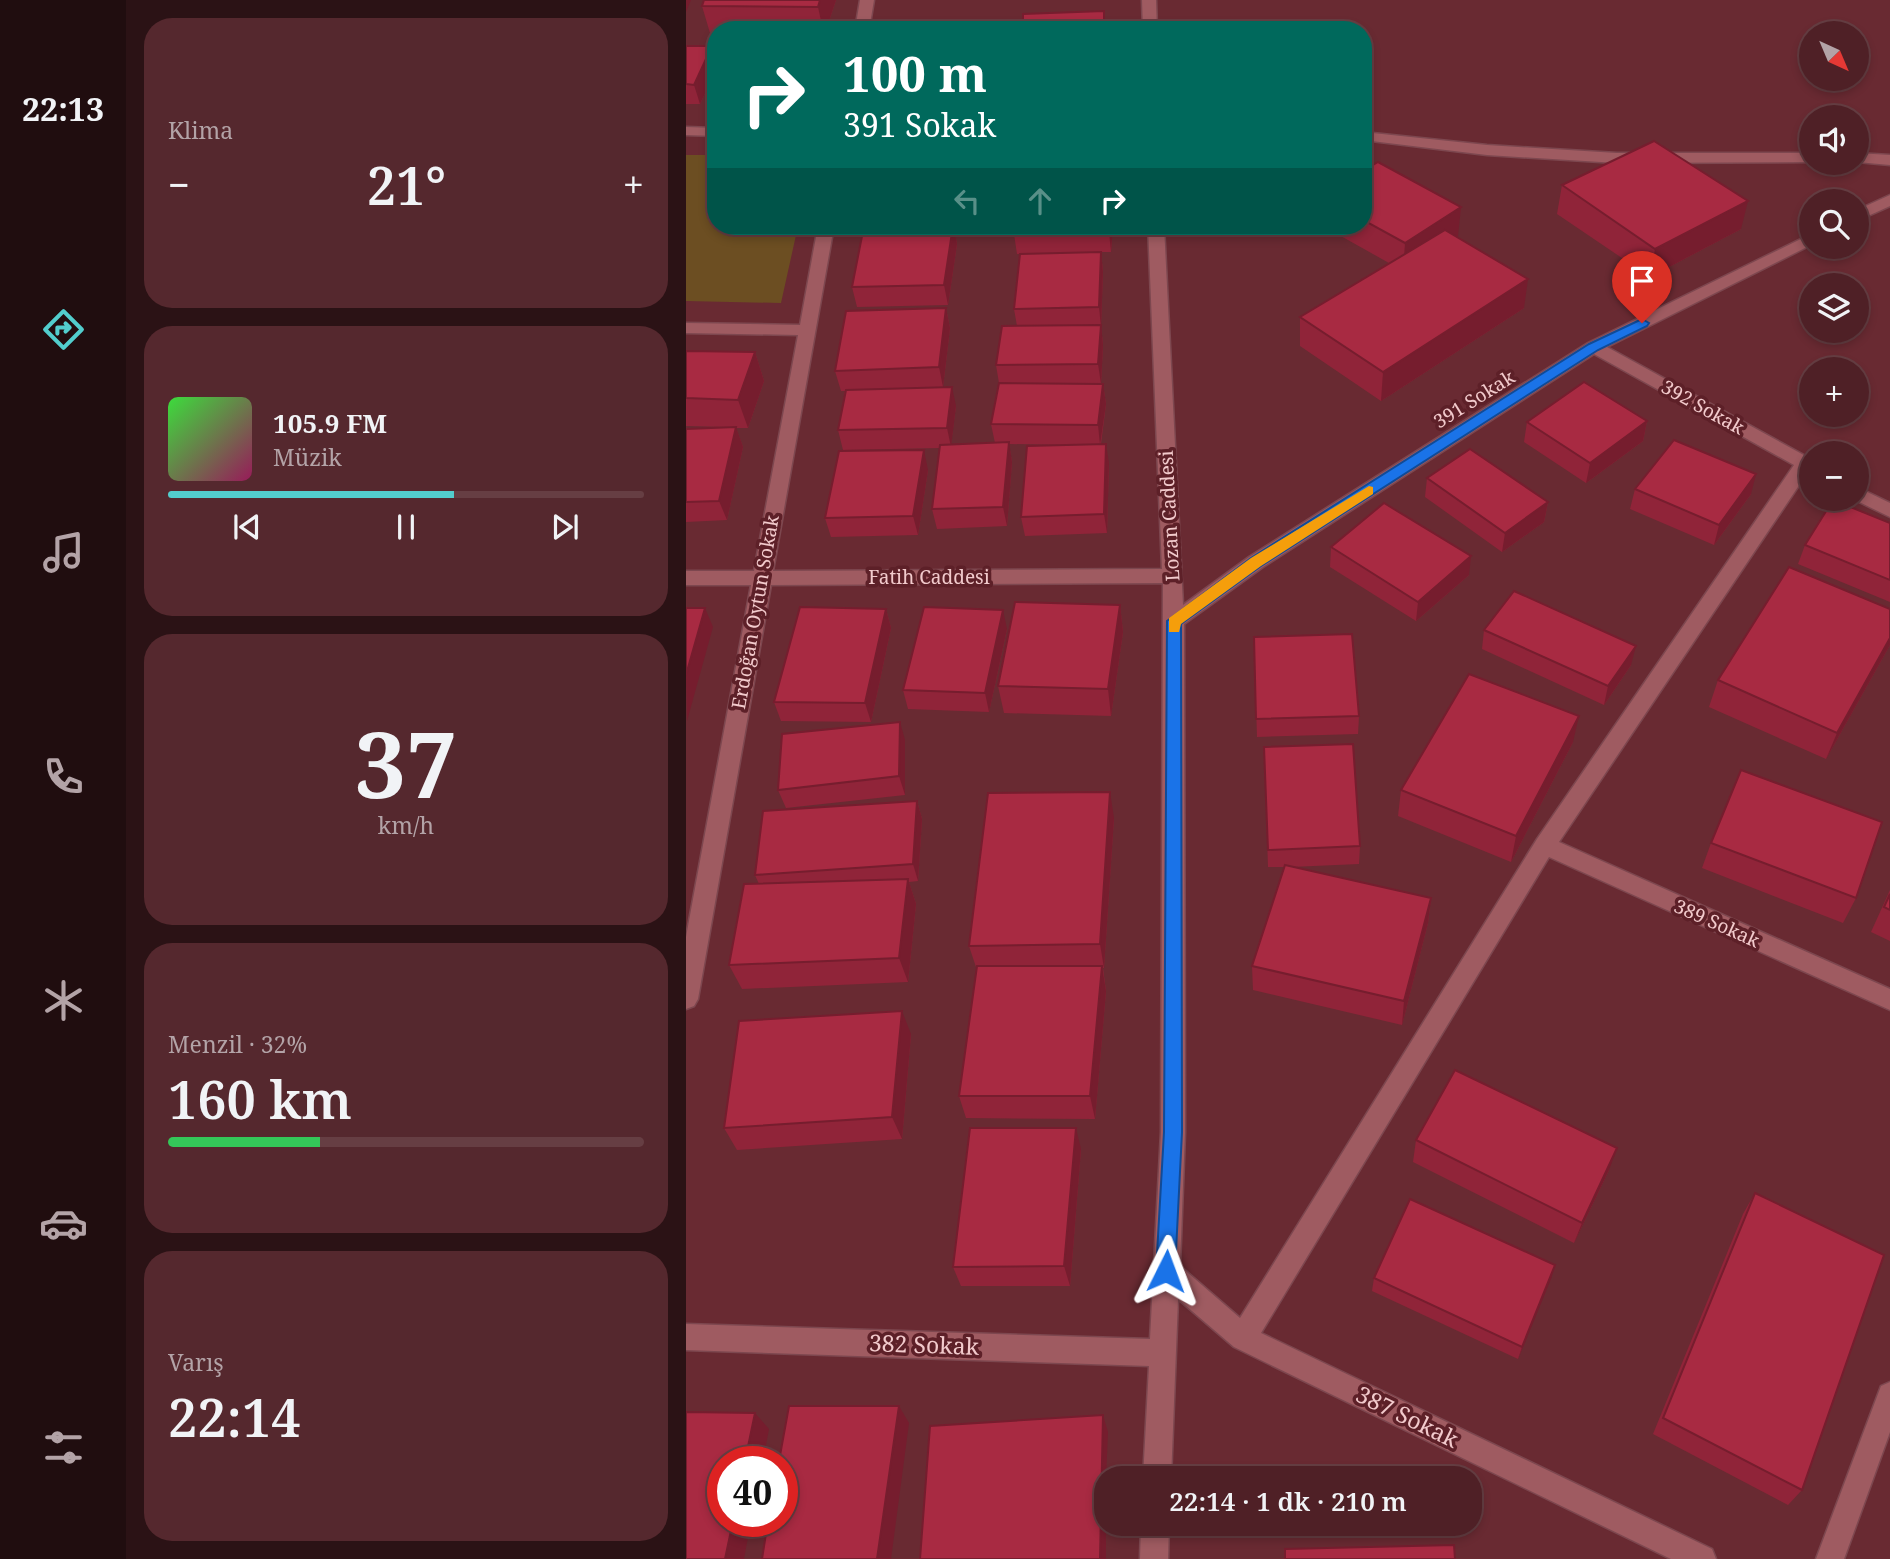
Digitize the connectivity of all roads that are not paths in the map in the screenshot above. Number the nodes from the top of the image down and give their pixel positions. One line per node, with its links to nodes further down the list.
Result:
1 (867, 0): 3 (street)
2 (1149, 0): 4 (street)
3 (864, 21)
4 (1150, 21)
5 (686, 131): 6 (street)
6 (707, 132)
7 (1372, 137): 8 (street)
8 (1799, 158)
9 (1869, 159): 10 (street)
10 (1890, 160)
11 (1890, 200): 12 (street)
12 (1869, 210)
13 (824, 235): 17 (street, Erdoğan Oytun Sokak)
14 (1156, 235): 23 (street, Lozan Caddesi)
15 (1799, 245): 18 (street, 391 Sokak)
16 (686, 328): 17 (street)
17 (807, 330): 25 (street, Erdoğan Oytun Sokak)
18 (1594, 347): 19 (street, 392 Sokak); 26 (street, 391 Sokak)
19 (1799, 460)
20 (1799, 478): 27 (street)
21 (1869, 500): 22 (street)
22 (1890, 511)
23 (1171, 576): 25 (street, Fatih Caddesi); 26 (street, Lozan Caddesi)
24 (686, 578): 25 (street, Fatih Caddesi)
25 (762, 578): 28 (street, Erdoğan Oytun Sokak)
26 (1174, 621): 31 (street, Lozan Caddesi)
27 (1545, 845): 30 (street, 389 Sokak); 33 (street)
28 (693, 917): 29 (street, Erdoğan Oytun Sokak)
29 (686, 999)
30 (1890, 1000)
31 (1166, 1271): 33 (street, 387 Sokak); 34 (street, Lozan Caddesi)
32 (686, 1337): 34 (street, 382 Sokak)
33 (1243, 1338): 39 (street, 387 Sokak)
34 (1161, 1353): 36 (street, Lozan Caddesi)
35 (1890, 1395): 40 (street)
36 (1157, 1466)
37 (1155, 1536): 38 (street)
38 (1154, 1559)
39 (1702, 1559)
40 (1830, 1559)

